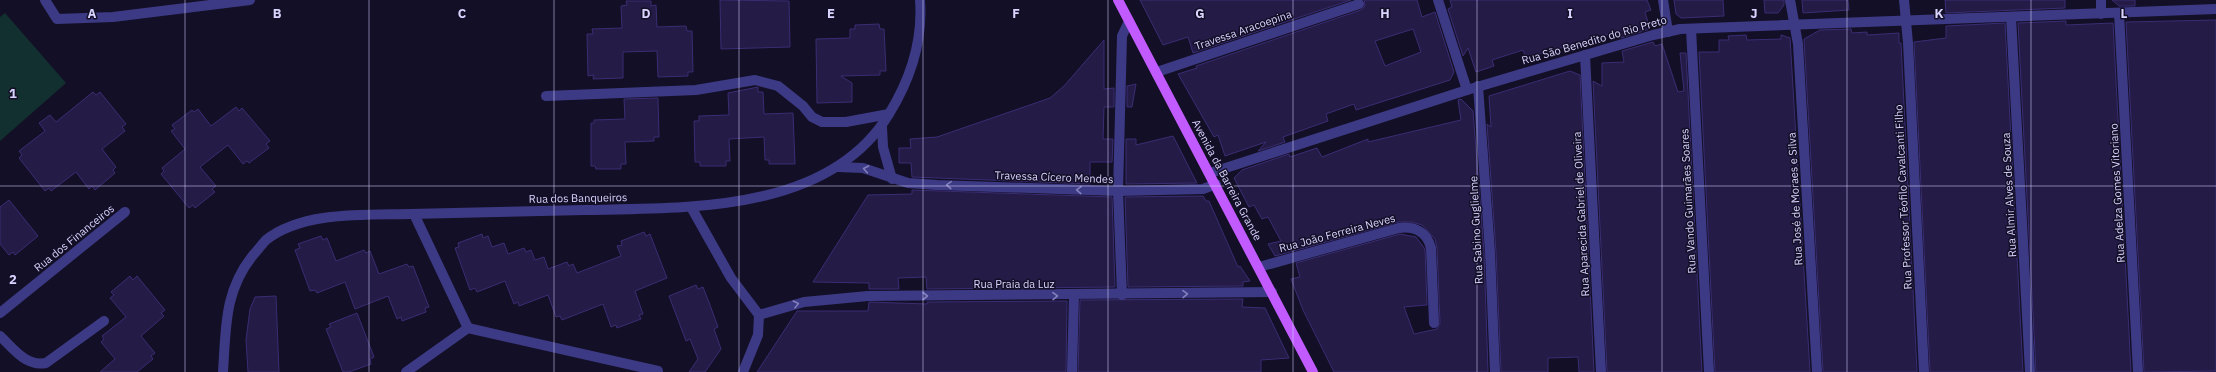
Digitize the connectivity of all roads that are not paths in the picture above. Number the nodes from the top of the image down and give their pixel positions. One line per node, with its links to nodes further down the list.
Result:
1 (45, 0): 2 (street)
2 (250, 0)
3 (920, 0): 25 (street, Rua dos Banqueiros)
4 (1118, 0): 15 (main road, Avenida da Barreira Grande)
5 (1438, 0): 23 (street)
6 (1663, 0): 19 (street)
7 (1790, 0): 17 (street, Rua José de Moraes e Silva)
8 (1904, 0): 16 (street, Rua Professor Téofilo Cavalcanti Filho)
9 (2100, 0): 13 (street)
10 (1359, 4): 21 (street, Travessa Aracoepina)
11 (2215, 6): 12 (street, Rua São Benedito do Rio Preto)
12 (2119, 13): 13 (street, Rua São Benedito do Rio Preto); 57 (street, Rua Adelza Gomes Vitoriano)
13 (2101, 14): 14 (street, Rua São Benedito do Rio Preto)
14 (2011, 17): 16 (street, Rua São Benedito do Rio Preto); 56 (street, Rua Almir Alves de Souza)
15 (1128, 21): 21 (main road, Avenida da Barreira Grande); 31 (street)
16 (1906, 22): 17 (street, Rua São Benedito do Rio Preto); 55 (street, Rua Professor Téofilo Cavalcanti Filho)
17 (1795, 25): 18 (street, Rua São Benedito do Rio Preto); 54 (street, Rua José de Moraes e Silva)
18 (1691, 29): 19 (street, Rua São Benedito do Rio Preto); 53 (street, Rua Vando Guimarães Soares)
19 (1668, 32): 20 (street, Rua São Benedito do Rio Preto)
20 (1585, 54): 22 (street, Rua São Benedito do Rio Preto); 52 (street, Rua Aparecida Gabriel de Oliveira)
21 (1157, 72): 28 (main road, Avenida da Barreira Grande)
22 (1478, 86): 23 (street, Rua São Benedito do Rio Preto); 51 (street, Rua Sabino Guglielme)
23 (1467, 90): 28 (street, Rua São Benedito do Rio Preto)
24 (546, 96): 25 (street)
25 (889, 114): 26 (street, Rua dos Banqueiros)
26 (882, 127): 27 (street, Rua dos Banqueiros); 29 (street)
27 (838, 167): 29 (street, Travessa Cícero Mendes, one-way to 27); 32 (street, Rua dos Banqueiros)
28 (1210, 173): 30 (main road, Avenida da Barreira Grande)
29 (892, 179): 31 (street, Travessa Cícero Mendes, one-way to 29)
30 (1216, 184): 31 (street, Travessa Cícero Mendes); 35 (main road, Avenida da Barreira Grande)
31 (1118, 191): 37 (street)
32 (691, 207): 34 (street, Rua dos Banqueiros); 40 (street)
33 (125, 212): 39 (street, Rua dos Financeiros)
34 (414, 214): 43 (street); 46 (street, Rua dos Banqueiros)
35 (1259, 267): 36 (main road, Avenida da Barreira Grande); 42 (street, Rua João Ferreira Neves)
36 (1272, 292): 37 (street, Rua Praia da Luz, one-way to 36); 50 (main road, Avenida da Barreira Grande)
37 (1122, 295): 38 (street, Rua Praia da Luz)
38 (1074, 296): 40 (street, Rua Praia da Luz, one-way to 38); 49 (street)
39 (0, 314)
40 (759, 315): 48 (street)
41 (104, 321): 44 (street)
42 (1434, 323)
43 (468, 328): 45 (street); 47 (street)
44 (0, 336)
45 (658, 371)
46 (223, 372)
47 (406, 372)
48 (743, 372)
49 (1072, 372)
50 (1313, 372)
51 (1494, 372)
52 (1601, 372)
53 (1709, 372)
54 (1817, 372)
55 (1924, 372)
56 (2030, 372)
57 (2138, 372)

